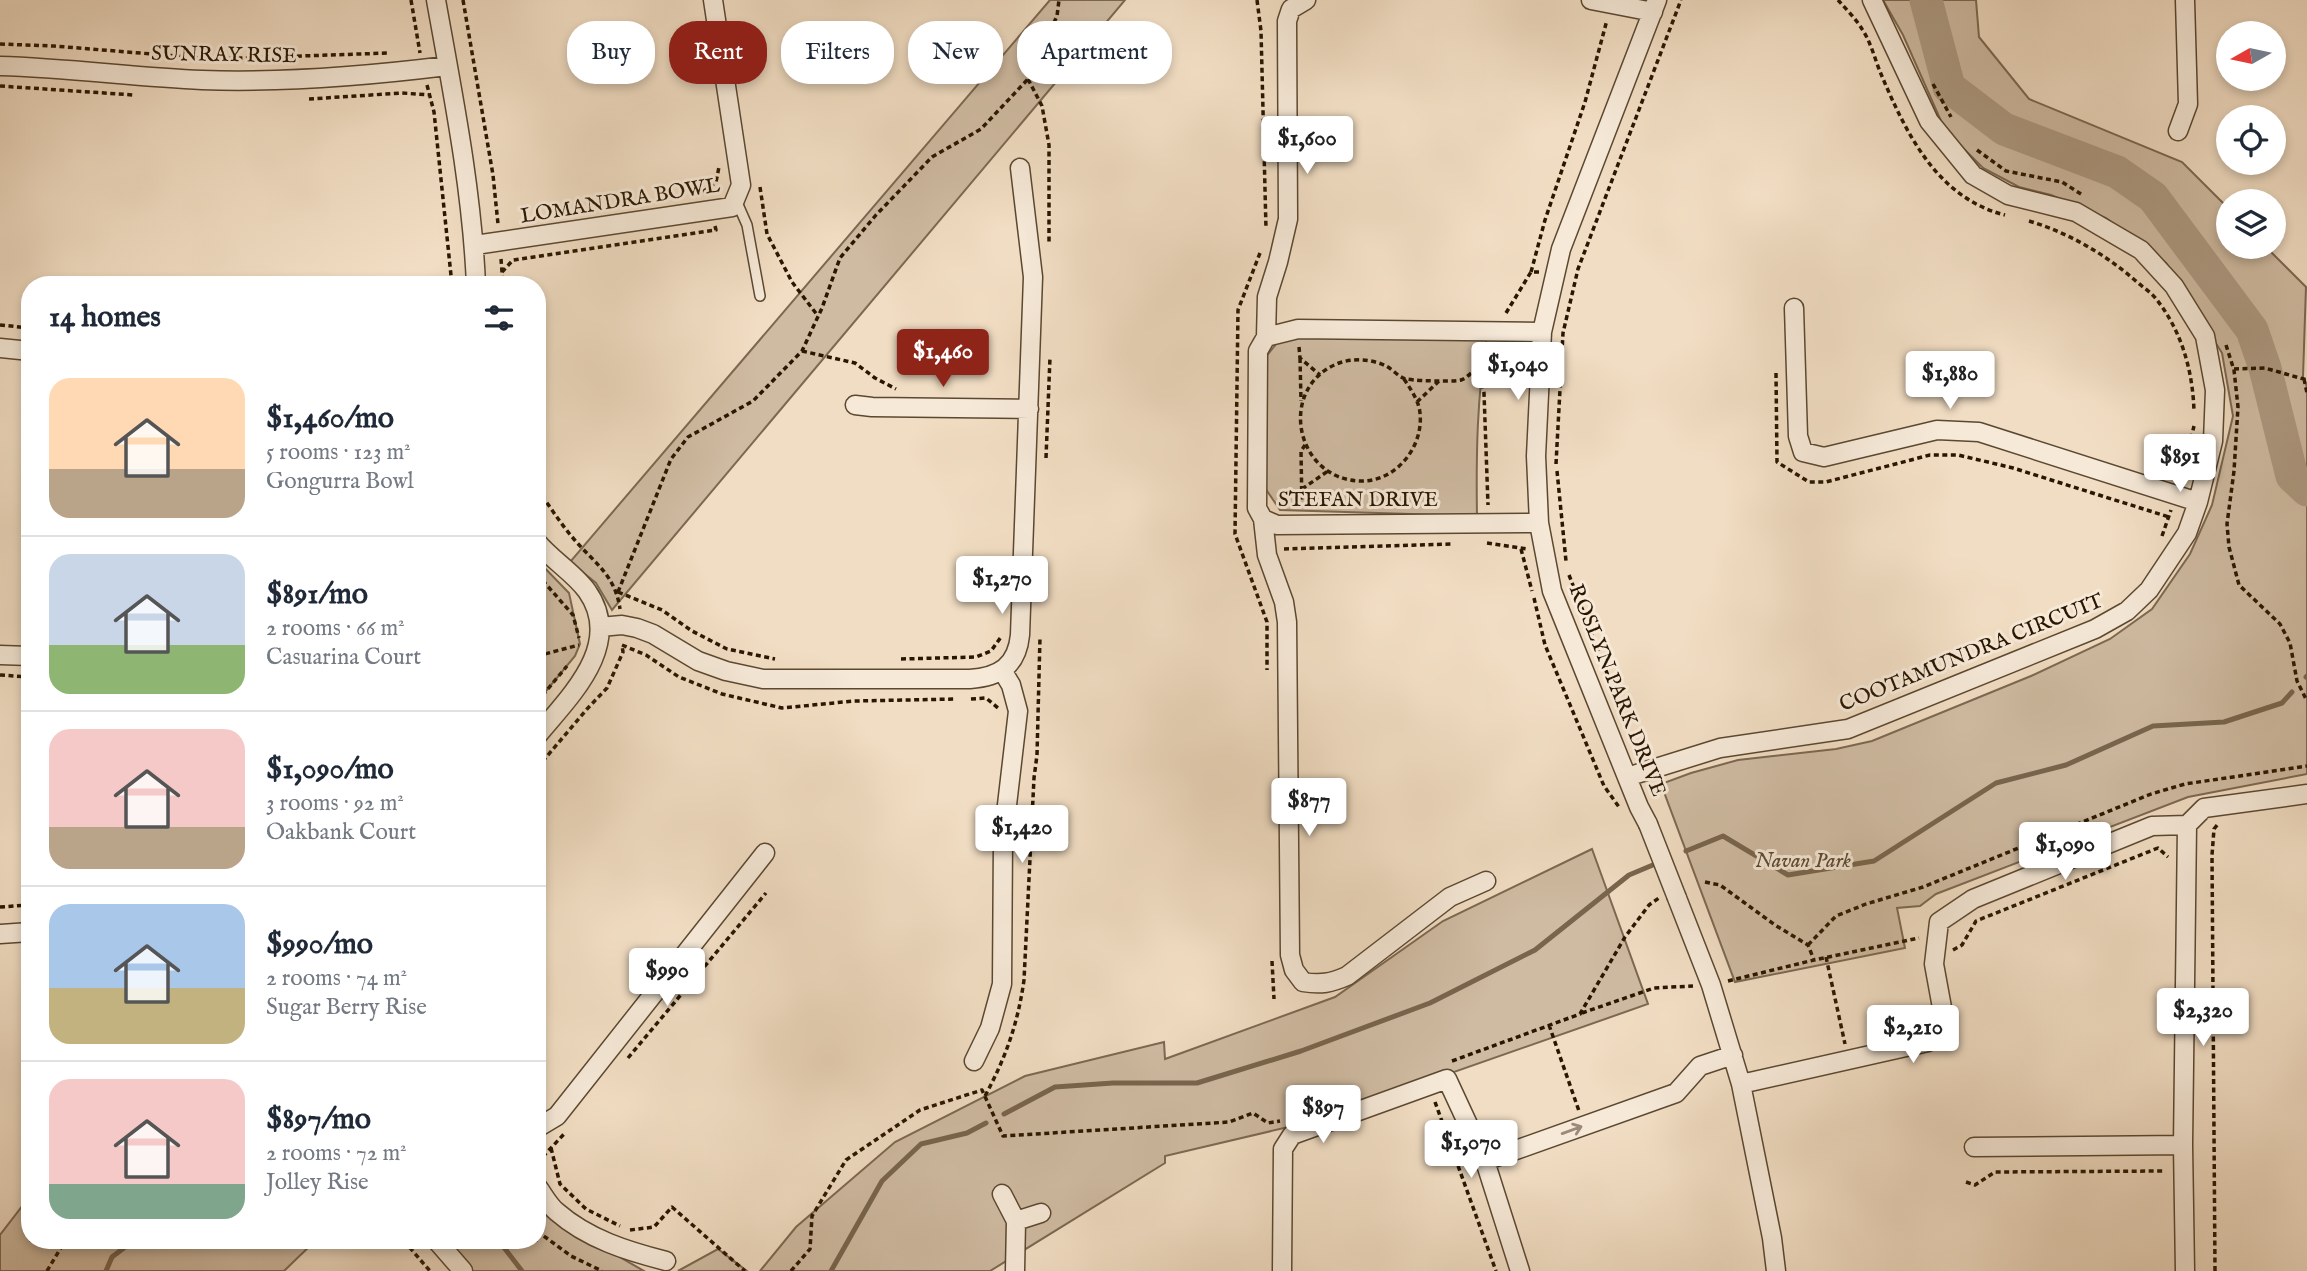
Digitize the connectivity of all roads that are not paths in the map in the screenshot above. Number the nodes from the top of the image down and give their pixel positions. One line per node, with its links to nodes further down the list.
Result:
1 (436, 0): 9 (street)
2 (713, 0): 12 (street, LOMANDRA BOWL)
3 (1591, 0): 7 (street)
4 (1872, 0): 23 (street, COOTAMUNDRA CIRCUIT)
5 (2185, 0): 10 (street)
6 (1295, 3): 18 (street, STEFAN DRIVE)
7 (1655, 6): 17 (street, ROSLYN PARK DRIVE)
8 (0, 65): 9 (street, SUNRAY RISE)
9 (447, 66): 13 (street)
10 (2178, 131)
11 (1020, 168): 22 (street)
12 (735, 200): 13 (street, LOMANDRA BOWL); 15 (lane)
13 (474, 244): 14 (street)
14 (476, 276)
15 (760, 296)
16 (1794, 308): 23 (street)
17 (1542, 332): 18 (street); 25 (street, ROSLYN PARK DRIVE)
18 (1266, 337): 24 (street, STEFAN DRIVE)
19 (0, 348): 20 (street)
20 (21, 350)
21 (855, 405): 22 (street)
22 (1029, 409): 30 (street)
23 (2198, 502): 32 (street, COOTAMUNDRA CIRCUIT)
24 (1264, 519): 25 (street, STEFAN DRIVE); 36 (street)
25 (1539, 523): 32 (street, ROSLYN PARK DRIVE)
26 (546, 551): 27 (street)
27 (600, 627): 30 (street); 31 (street)
28 (0, 655): 29 (street)
29 (21, 656)
30 (1002, 670): 40 (street)
31 (546, 725)
32 (1627, 777): 39 (street, ROSLYN PARK DRIVE, bridge)
33 (2307, 794): 34 (street)
34 (2187, 825): 41 (street); 43 (street)
35 (765, 853): 42 (street)
36 (1486, 881)
37 (21, 933): 38 (street)
38 (0, 934)
39 (1733, 1055): 41 (street, ROSLYN PARK DRIVE); 45 (street, one-way to 39)
40 (974, 1061)
41 (1741, 1084): 56 (street, ROSLYN PARK DRIVE)
42 (546, 1123)
43 (2175, 1145): 44 (street); 57 (street)
44 (1974, 1147)
45 (1485, 1161): 54 (street); 55 (street)
46 (1002, 1194): 49 (street)
47 (546, 1199): 51 (street)
48 (1041, 1213): 49 (street)
49 (1016, 1221): 53 (street)
50 (444, 1249): 52 (street)
51 (666, 1261)
52 (463, 1271)
53 (1015, 1271)
54 (1282, 1271)
55 (1520, 1271)
56 (1776, 1271)
57 (2185, 1271)

